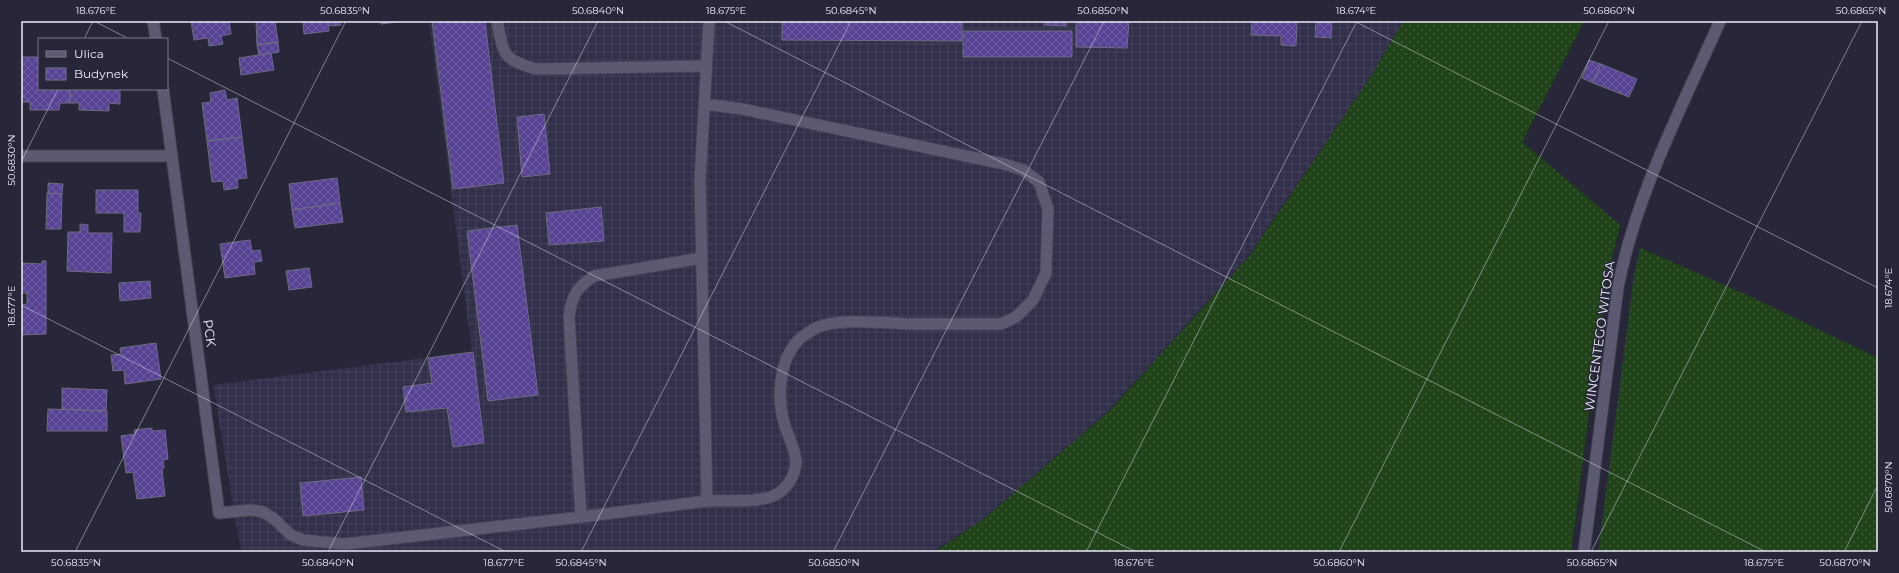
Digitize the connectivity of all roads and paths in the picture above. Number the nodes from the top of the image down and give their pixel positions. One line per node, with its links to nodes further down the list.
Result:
1 (153, 21): 5 (street)
2 (497, 21): 6 (street)
3 (709, 21): 6 (street)
4 (1720, 21): 14 (street, WINCENTEGO WITOSA)
5 (156, 38)
6 (706, 66): 8 (street)
7 (163, 90): 10 (street, PCK)
8 (704, 104): 11 (street); 12 (street)
9 (21, 156): 10 (street)
10 (172, 156): 13 (street, PCK)
11 (702, 258): 12 (street); 13 (street)
12 (707, 501): 13 (street)
13 (581, 517)
14 (1584, 552)

